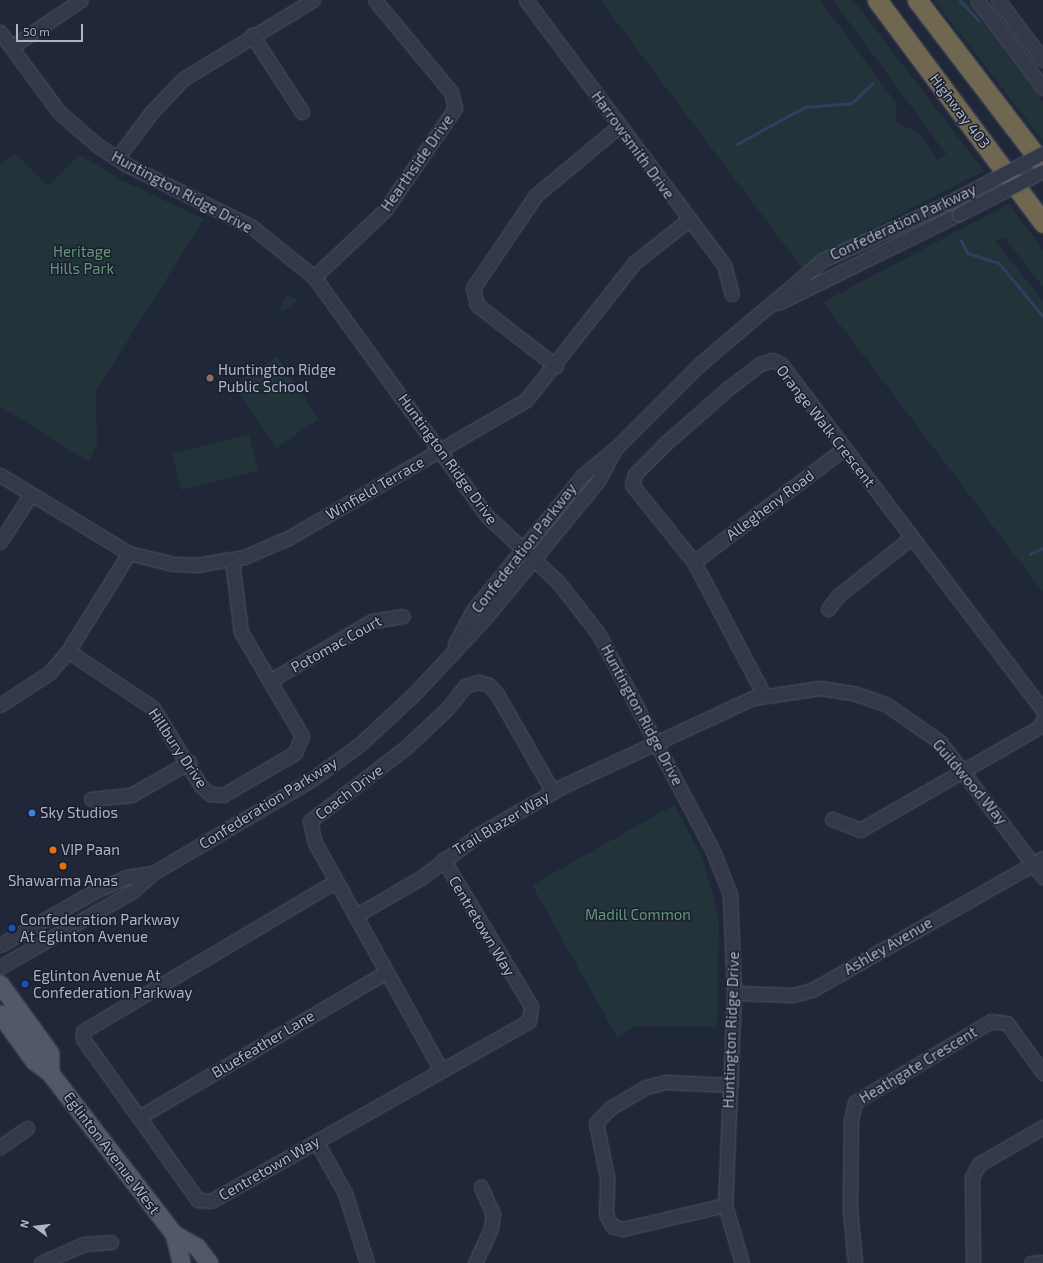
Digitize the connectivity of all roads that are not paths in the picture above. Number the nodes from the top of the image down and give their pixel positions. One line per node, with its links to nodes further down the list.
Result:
1 (80, 0): 11 (street)
2 (313, 0): 10 (street)
3 (375, 0): 22 (street, Hearthside Drive)
4 (526, 0): 15 (street, Harrowsmith Drive)
5 (876, 0): 21 (highway, Highway 403)
6 (917, 0): 18 (highway)
7 (977, 0): 13 (street)
8 (998, 0): 12 (street)
9 (0, 32): 11 (street, Huntington Ridge Drive)
10 (252, 36): 14 (street); 17 (street)
11 (11, 47): 17 (street, Huntington Ridge Drive)
12 (1043, 60)
13 (1043, 88)
14 (302, 112)
15 (619, 126): 20 (street, Harrowsmith Drive); 25 (street)
16 (1043, 153): 24 (street, Confederation Parkway, bridge)
17 (116, 158): 22 (street, Huntington Ridge Drive)
18 (1043, 166)
19 (1043, 171): 24 (street, Confederation Parkway, bridge)
20 (687, 220): 23 (street, Harrowsmith Drive); 25 (street, Winfield Terrace)
21 (1043, 223)
22 (314, 278): 28 (street, Huntington Ridge Drive)
23 (732, 294)
24 (774, 305): 27 (street, Confederation Parkway)
25 (556, 366): 28 (street, Winfield Terrace)
26 (845, 448): 31 (street, Orange Walk Crescent); 37 (street, Allegheny Road); 37 (street, Orange Walk Crescent)
27 (615, 449): 33 (street, Confederation Parkway); 35 (street, Confederation Parkway)
28 (441, 450): 33 (street, Huntington Ridge Drive); 36 (street, Winfield Terrace)
29 (0, 475): 30 (street, Winfield Terrace)
30 (31, 494): 32 (street); 34 (street, Winfield Terrace)
31 (912, 537): 38 (street); 45 (street, Orange Walk Crescent)
32 (0, 542)
33 (522, 549): 35 (street, Huntington Ridge Drive); 41 (street, Confederation Parkway)
34 (129, 553): 36 (street, Winfield Terrace); 40 (street)
35 (533, 559): 41 (street, Confederation Parkway); 47 (street, Huntington Ridge Drive)
36 (232, 561): 42 (street, Hillbury Drive)
37 (694, 562): 43 (street, Orange Walk Crescent)
38 (828, 609)
39 (403, 616): 42 (street, Potomac Court)
40 (68, 651): 44 (street); 48 (street, Hillbury Drive)
41 (447, 659): 55 (street, Confederation Parkway)
42 (271, 680): 48 (street, Hillbury Drive)
43 (764, 695): 47 (street, Guildwood Way); 49 (street, Guildwood Way)
44 (0, 705)
45 (1043, 711)
46 (1043, 720): 49 (street)
47 (655, 743): 50 (street, Trail Blazer Way); 63 (street, Huntington Ridge Drive)
48 (189, 762): 51 (street)
49 (962, 770): 52 (street); 54 (street, Guildwood Way)
50 (553, 792): 53 (street, Trail Blazer Way); 57 (street, Coach Drive)
51 (91, 798)
52 (832, 820)
53 (443, 860): 58 (street, Trail Blazer Way); 65 (street, Centretown Way)
54 (1038, 860): 56 (street, Guildwood Way); 63 (street, Ashley Avenue)
55 (153, 873): 59 (street, Confederation Parkway); 60 (street, Confederation Parkway)
56 (1043, 876)
57 (336, 881): 58 (street, Coach Drive); 69 (street, Centretown Way)
58 (356, 916): 61 (street, Coach Drive)
59 (0, 945)
60 (0, 967)
61 (386, 972): 65 (street, Coach Drive); 69 (street, Bluefeather Lane)
62 (0, 984): 66 (main road)
63 (734, 993): 68 (street, Huntington Ridge Drive)
64 (0, 1014): 66 (main road, Eglinton Avenue West)
65 (441, 1070): 72 (street, Centretown Way)
66 (50, 1073): 76 (main road, Eglinton Avenue West)
67 (1043, 1074): 85 (street, Heathgate Crescent)
68 (731, 1085): 75 (street, Huntington Ridge Drive); 75 (street)
69 (139, 1117): 72 (street, Centretown Way)
70 (1043, 1127): 86 (street)
71 (27, 1128): 73 (street)
72 (316, 1141): 82 (street)
73 (0, 1147)
74 (481, 1187): 83 (street)
75 (725, 1205): 84 (street, Huntington Ridge Drive)
76 (174, 1234): 80 (main road, Eglinton Avenue West); 81 (main road, Eglinton Avenue West)
77 (111, 1242): 79 (street)
78 (1043, 1262): 87 (street)
79 (41, 1263)
80 (181, 1263)
81 (209, 1263)
82 (367, 1263)
83 (475, 1263)
84 (742, 1263)
85 (855, 1263)
86 (973, 1263)
87 (1031, 1263)

